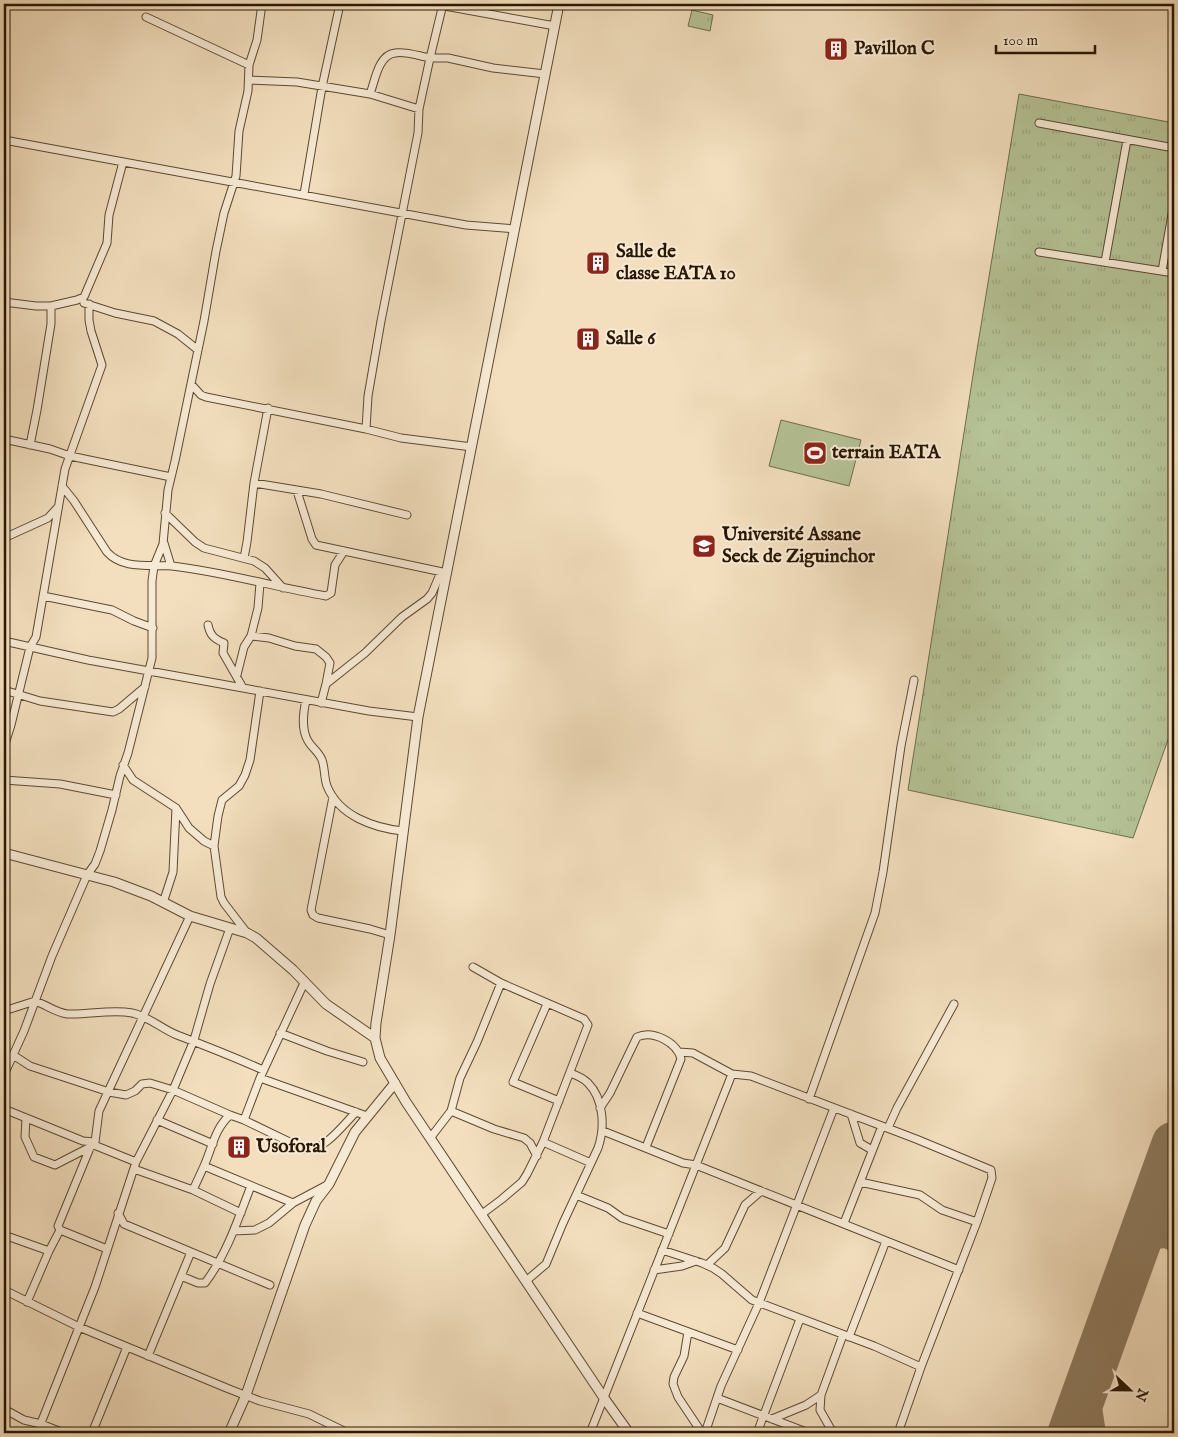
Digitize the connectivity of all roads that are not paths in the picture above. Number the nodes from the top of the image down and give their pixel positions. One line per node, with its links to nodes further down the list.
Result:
1 (262, 4): 11 (street)
2 (340, 4): 14 (street)
3 (434, 4): 6 (street)
4 (466, 4): 7 (street)
5 (559, 4): 9 (street)
6 (443, 5): 7 (street); 10 (street)
7 (459, 9): 9 (street)
8 (146, 18): 11 (street)
9 (555, 26): 12 (street)
10 (430, 58): 12 (street); 15 (street); 16 (street)
11 (249, 64): 13 (street)
12 (545, 74): 27 (street)
13 (249, 80): 14 (street); 22 (street)
14 (322, 88): 15 (street); 23 (street)
15 (370, 94): 16 (street)
16 (419, 109): 25 (street)
17 (1039, 124): 19 (street)
18 (4, 140): 21 (street)
19 (1127, 140): 20 (street); 29 (street)
20 (1174, 148)
21 (123, 162): 22 (street); 32 (street)
22 (234, 182): 23 (street); 36 (street)
23 (304, 194): 25 (street)
24 (1174, 203): 26 (street)
25 (403, 213): 27 (street); 39 (street)
26 (1173, 216): 30 (street)
27 (515, 229): 42 (street)
28 (1039, 252): 29 (street)
29 (1105, 262): 30 (street)
30 (1162, 271): 31 (street)
31 (1174, 273)
32 (77, 300): 34 (street); 35 (street)
33 (4, 302): 35 (street)
34 (88, 304): 36 (street); 43 (street)
35 (51, 306): 41 (street)
36 (198, 350): 37 (street)
37 (191, 384): 38 (street); 44 (street)
38 (268, 408): 39 (street); 45 (street)
39 (366, 429): 42 (street)
40 (4, 439): 41 (street)
41 (30, 444): 43 (street)
42 (472, 448): 57 (street)
43 (70, 456): 44 (street); 46 (street)
44 (171, 477): 49 (street)
45 (254, 483): 47 (street); 54 (street)
46 (62, 486): 48 (street); 55 (street)
47 (297, 491): 50 (street); 53 (street)
48 (58, 507): 51 (street); 60 (street)
49 (165, 513): 52 (street); 54 (street)
50 (407, 515)
51 (4, 538)
52 (164, 539): 55 (street); 56 (street)
53 (344, 551): 57 (street); 59 (street)
54 (244, 558): 59 (street)
55 (154, 566): 56 (street); 62 (street)
56 (170, 566): 58 (street)
57 (444, 572): 69 (street); 77 (street)
58 (260, 583): 59 (street); 63 (street)
59 (283, 588)
60 (43, 596): 62 (street); 65 (street)
61 (208, 625): 67 (street)
62 (153, 628): 66 (street)
63 (251, 636): 67 (street); 69 (street)
64 (4, 641): 65 (street)
65 (30, 647): 66 (street); 74 (street)
66 (149, 672): 70 (street); 71 (street)
67 (237, 675): 71 (street)
68 (914, 680): 115 (street)
69 (326, 684): 76 (street)
70 (146, 687): 74 (street); 79 (street)
71 (243, 688): 73 (street)
72 (4, 690): 74 (street)
73 (260, 691): 75 (street); 85 (street)
74 (18, 694): 78 (street)
75 (306, 700): 76 (street); 82 (street)
76 (321, 703): 77 (street)
77 (418, 717): 84 (street)
78 (4, 747)
79 (123, 765): 81 (street); 83 (street)
80 (4, 780): 81 (street)
81 (116, 795): 87 (street)
82 (332, 797): 84 (street); 92 (street)
83 (176, 808): 85 (street); 88 (street)
84 (403, 831): 92 (street)
85 (214, 846): 91 (street)
86 (4, 853): 87 (street)
87 (87, 875): 88 (street); 96 (street)
88 (163, 903): 89 (street)
89 (190, 916): 90 (street); 100 (street)
90 (230, 928): 91 (street); 103 (street)
91 (247, 933): 94 (street)
92 (390, 935): 102 (street)
93 (472, 967): 95 (street)
94 (306, 981): 101 (street); 102 (street)
95 (501, 983): 97 (street); 120 (street)
96 (35, 1001): 99 (street); 100 (street); 105 (street)
97 (547, 1004): 108 (street); 116 (street)
98 (954, 1004): 128 (street)
99 (4, 1011)
100 (143, 1016): 103 (street); 114 (street)
101 (280, 1034): 106 (street); 107 (street)
102 (375, 1038): 112 (street)
103 (194, 1040): 107 (street); 113 (street)
104 (680, 1052): 109 (street); 117 (street); 133 (street)
105 (13, 1055): 110 (street); 114 (street)
106 (363, 1062)
107 (263, 1070): 111 (street)
108 (570, 1073): 116 (street); 117 (street)
109 (732, 1074): 115 (street); 139 (street)
110 (4, 1075)
111 (260, 1078): 121 (street); 127 (street)
112 (395, 1083): 124 (street); 130 (street)
113 (173, 1090): 114 (street); 123 (street); 126 (street)
114 (110, 1092): 125 (street)
115 (809, 1099): 118 (street)
116 (559, 1101): 131 (street)
117 (600, 1108): 129 (street)
118 (834, 1108): 122 (street); 148 (street)
119 (4, 1109): 125 (street)
120 (451, 1111): 130 (street); 136 (street)
121 (356, 1112): 124 (street); 127 (street)
122 (851, 1114): 128 (street); 135 (street)
123 (230, 1115): 127 (street); 132 (street)
124 (367, 1116): 142 (street)
125 (26, 1118): 134 (street)
126 (157, 1120): 132 (street); 138 (street)
127 (244, 1120)
128 (885, 1127): 135 (street); 152 (street)
129 (603, 1131): 133 (street); 137 (street)
130 (430, 1138): 151 (street)
131 (543, 1142): 136 (street); 137 (street)
132 (213, 1144): 140 (street)
133 (646, 1147): 139 (street)
134 (90, 1148): 138 (street); 154 (street)
135 (872, 1150): 141 (street)
136 (537, 1156): 151 (street)
137 (591, 1163): 146 (street)
138 (135, 1165): 144 (street); 149 (street)
139 (696, 1165): 145 (street); 156 (street)
140 (204, 1166): 143 (street); 144 (street)
141 (860, 1182): 152 (street); 153 (street)
142 (329, 1184): 147 (street); 184 (street)
143 (251, 1186): 147 (street); 150 (street)
144 (192, 1190): 150 (street)
145 (761, 1191): 148 (street); 165 (street)
146 (576, 1195): 156 (street); 169 (street)
147 (293, 1203): 155 (street)
148 (795, 1205): 153 (street); 173 (street)
149 (118, 1213): 159 (street); 162 (street)
150 (241, 1213): 155 (street)
151 (482, 1214): 169 (street)
152 (977, 1222): 167 (street)
153 (844, 1223): 158 (street)
154 (60, 1230): 159 (street); 161 (street)
155 (234, 1231): 164 (street)
156 (668, 1234): 160 (street)
157 (4, 1235): 161 (street)
158 (886, 1241): 167 (street); 178 (street)
159 (108, 1249): 176 (street)
160 (662, 1250): 163 (street); 166 (street)
161 (49, 1251): 172 (street)
162 (191, 1252): 164 (street); 168 (street)
163 (696, 1261): 165 (street); 166 (street)
164 (217, 1263): 168 (street); 170 (street)
165 (707, 1265): 173 (street)
166 (654, 1270): 174 (street)
167 (959, 1270): 182 (street)
168 (181, 1276): 181 (street)
169 (526, 1281): 185 (street)
170 (270, 1285)
171 (4, 1290): 172 (street)
172 (26, 1302): 176 (street)
173 (759, 1303): 175 (street); 180 (street)
174 (637, 1313): 177 (street); 185 (street)
175 (800, 1319): 178 (street); 191 (street)
176 (80, 1328): 179 (street); 193 (street)
177 (688, 1332): 180 (street); 202 (street)
178 (846, 1336): 182 (street); 183 (street)
179 (127, 1347): 181 (street); 198 (street)
180 (738, 1350): 186 (street)
181 (148, 1356): 184 (street)
182 (921, 1367): 206 (street)
183 (821, 1395): 187 (street); 189 (street)
184 (246, 1396): 195 (street); 199 (street)
185 (604, 1398): 200 (street); 201 (street)
186 (717, 1398): 191 (street); 202 (street)
187 (806, 1405): 189 (street); 190 (street)
188 (4, 1409): 193 (street)
189 (820, 1410): 205 (street)
190 (785, 1413): 192 (street); 194 (street)
191 (764, 1416): 192 (street); 203 (street)
192 (772, 1419): 194 (street)
193 (41, 1424): 196 (street); 197 (street)
194 (796, 1428): 204 (street)
195 (343, 1432)
196 (37, 1433)
197 (64, 1433)
198 (92, 1433)
199 (229, 1433)
200 (590, 1433)
201 (629, 1433)
202 (703, 1433)
203 (757, 1433)
204 (809, 1433)
205 (833, 1433)
206 (898, 1433)

